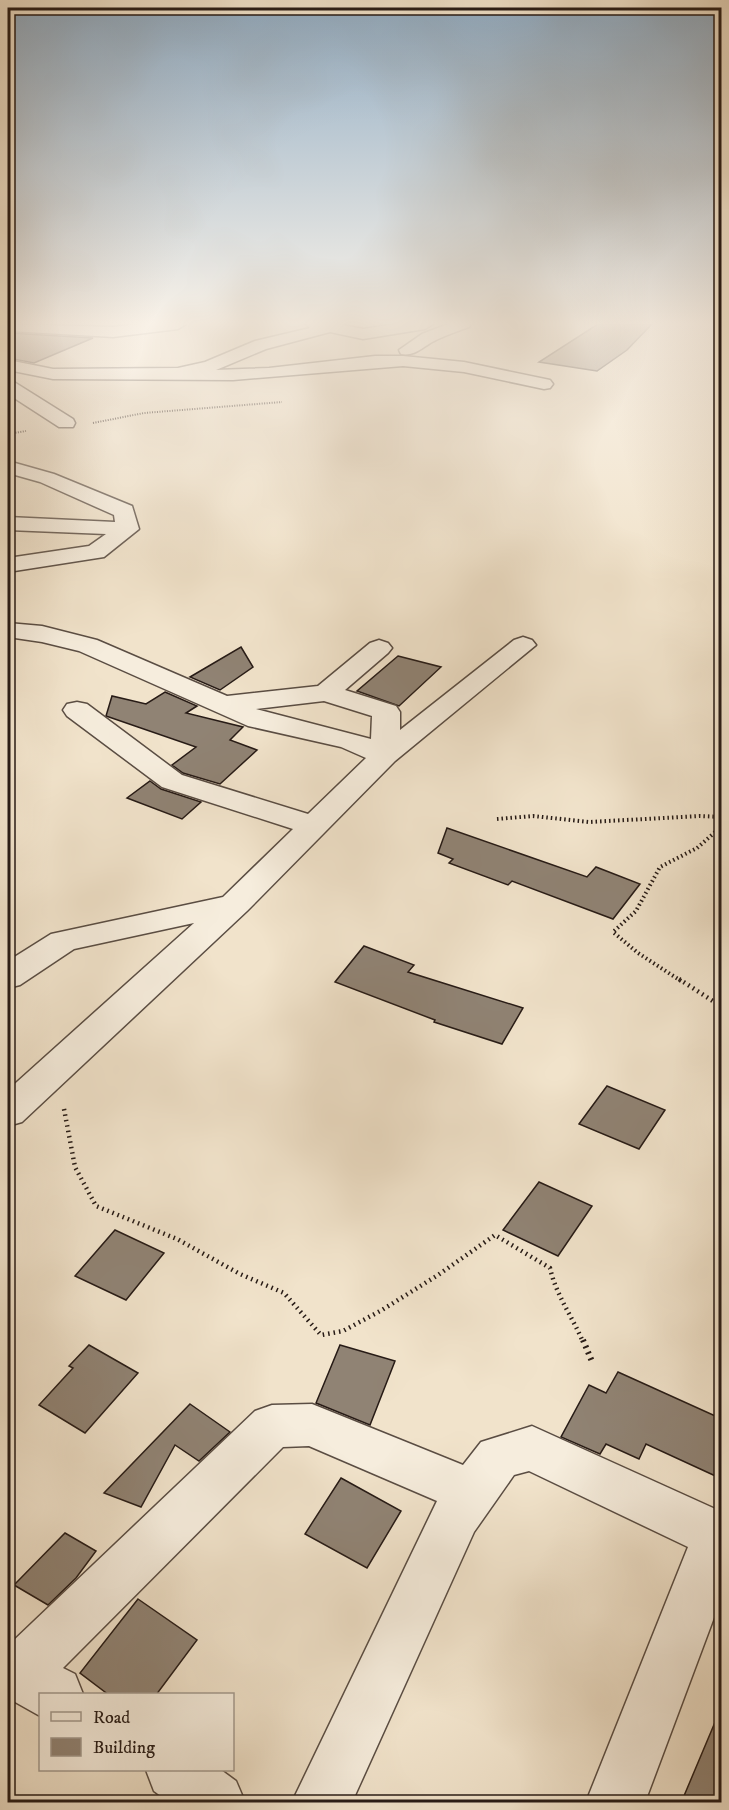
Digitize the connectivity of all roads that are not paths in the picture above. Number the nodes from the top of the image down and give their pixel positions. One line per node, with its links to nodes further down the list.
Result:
1 (43, 408): 2 (street)
2 (66, 423)
3 (8, 467): 5 (street)
4 (8, 524): 5 (street)
5 (128, 529): 6 (street)
6 (8, 564)
7 (8, 630): 11 (street)
8 (523, 645): 13 (street)
9 (379, 648): 10 (street)
10 (326, 693): 11 (street); 13 (street)
11 (221, 705): 13 (street)
12 (77, 710): 14 (street)
13 (386, 755): 14 (street)
14 (314, 826): 15 (street)
15 (235, 904): 16 (street); 17 (street)
16 (8, 977)
17 (8, 1112)
18 (473, 1493): 19 (street); 22 (street); 23 (street)
19 (27, 1679)
20 (176, 1771): 21 (street)
21 (215, 1803)
22 (322, 1803)
23 (616, 1803)

